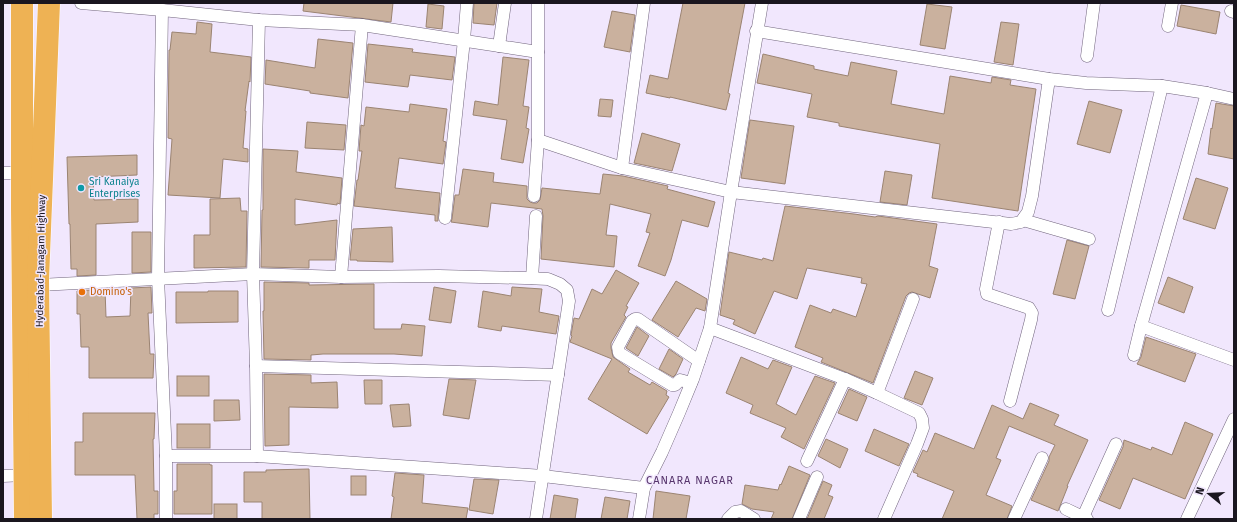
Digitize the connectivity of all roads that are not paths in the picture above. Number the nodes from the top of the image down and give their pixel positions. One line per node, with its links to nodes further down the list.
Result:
1 (22, 3): 26 (highway, Hyderabad-Janagam Highway)
2 (49, 3): 38 (highway, Hyderabad-Janagam Highway)
3 (81, 3): 11 (street)
4 (467, 3): 16 (street)
5 (505, 3): 17 (street)
6 (538, 3): 18 (street)
7 (644, 3): 25 (street)
8 (762, 3): 15 (street)
9 (1094, 3): 19 (street)
10 (1172, 3): 14 (street)
11 (162, 10): 12 (street); 36 (street)
12 (259, 20): 13 (street); 34 (street)
13 (362, 25): 16 (street); 35 (street)
14 (1168, 26)
15 (756, 32): 20 (street); 27 (street)
16 (464, 40): 17 (street); 30 (street)
17 (499, 46): 18 (street)
18 (538, 52): 24 (street)
19 (1087, 56)
20 (1049, 79): 21 (street); 31 (street)
21 (1162, 86): 22 (street); 40 (street)
22 (1207, 93): 23 (street); 41 (street)
23 (1234, 99)
24 (538, 140): 25 (street); 28 (street)
25 (622, 168): 27 (street)
26 (12, 173): 58 (highway, Hyderabad-Janagam Highway)
27 (731, 192): 32 (street); 42 (street)
28 (534, 196)
29 (536, 216): 37 (street)
30 (445, 218)
31 (1023, 220): 32 (street); 33 (street)
32 (999, 222): 51 (street)
33 (1090, 239)
34 (253, 274): 35 (street); 36 (street); 46 (street)
35 (340, 277): 37 (street)
36 (158, 278): 38 (street); 54 (street)
37 (532, 278): 47 (street)
38 (39, 285): 65 (highway, Hyderabad-Janagam Highway)
39 (913, 299): 50 (street)
40 (1108, 310)
41 (1141, 326): 43 (street); 44 (street)
42 (710, 328): 45 (street); 48 (street)
43 (1134, 355)
44 (1234, 360)
45 (699, 361): 49 (street); 49 (street)
46 (256, 366): 47 (street); 55 (street)
47 (558, 375): 59 (street)
48 (844, 379): 50 (street); 57 (street)
49 (692, 382): 61 (street)
50 (877, 393): 72 (street)
51 (1010, 401)
52 (1234, 420): 74 (street)
53 (1116, 444): 63 (street)
54 (166, 456): 55 (street); 66 (street)
55 (257, 456): 59 (street)
56 (1042, 458): 73 (street)
57 (807, 461)
58 (14, 475): 64 (highway, Hyderabad-Janagam Highway)
59 (543, 476): 61 (street); 67 (street)
60 (817, 477): 71 (street)
61 (644, 488): 68 (street)
62 (1066, 509): 63 (street)
63 (1085, 518)
64 (25, 519)
65 (41, 519)
66 (166, 519)
67 (536, 519)
68 (639, 519)
69 (728, 519): 70 (street)
70 (754, 519)
71 (799, 519)
72 (884, 519)
73 (1014, 519)
74 (1187, 519)

